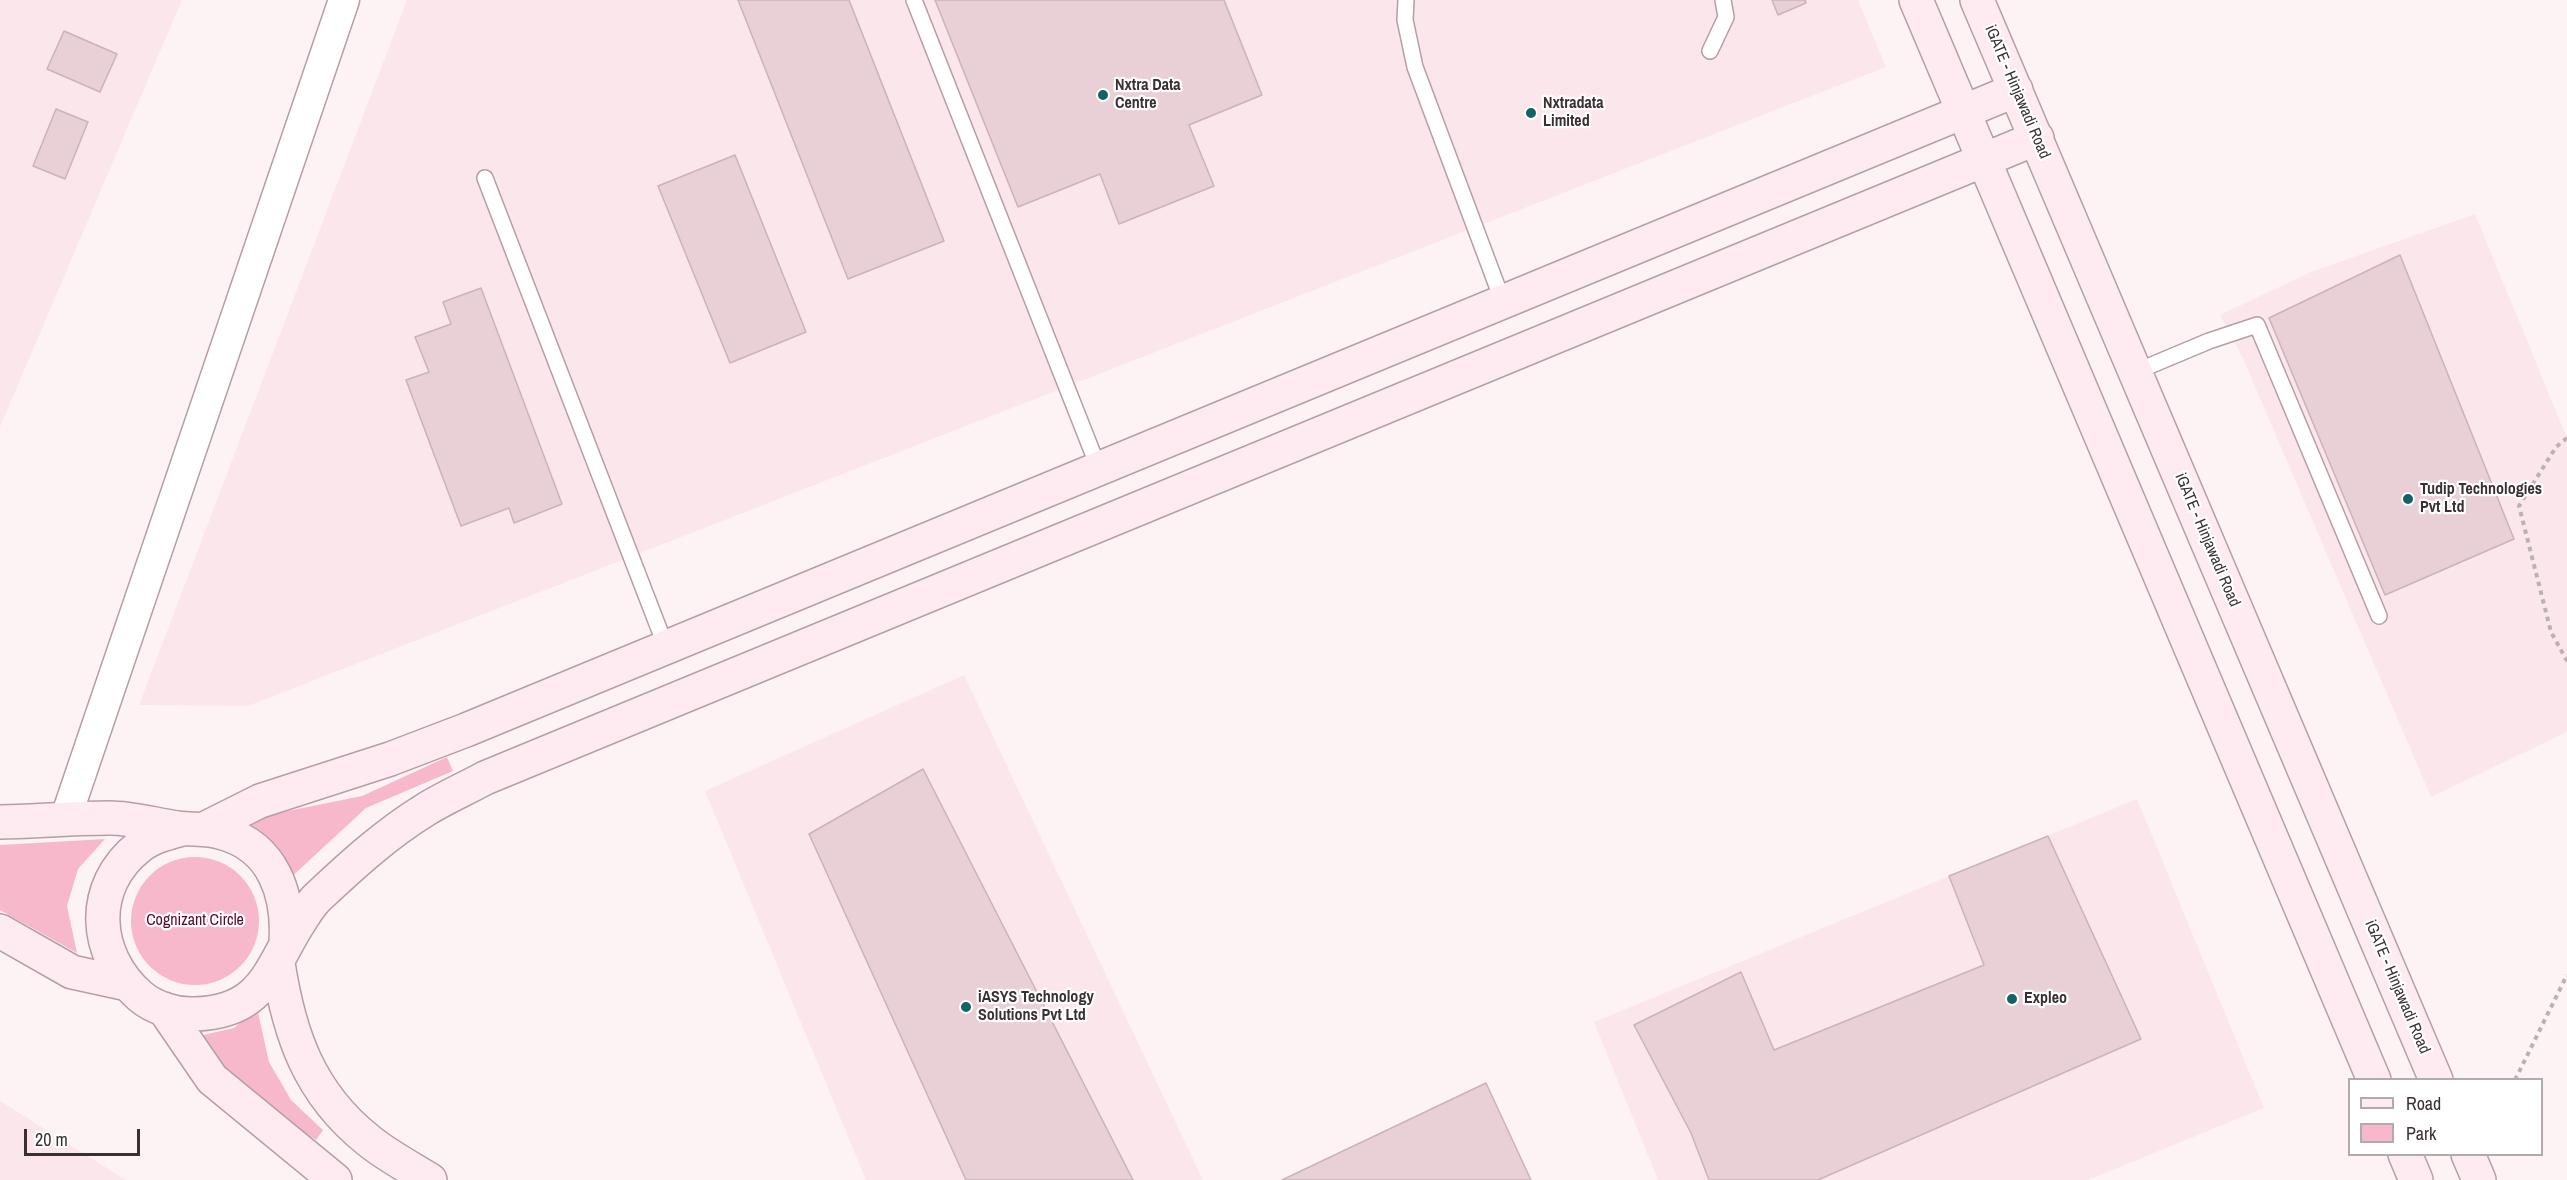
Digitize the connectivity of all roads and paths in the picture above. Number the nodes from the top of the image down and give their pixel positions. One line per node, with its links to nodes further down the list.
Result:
1 (344, 0): 20 (street)
2 (914, 0): 16 (lane)
3 (1406, 0): 13 (lane)
4 (1722, 0): 7 (lane)
5 (1916, 0): 9 (street)
6 (1977, 0): 8 (street, iGATE - Hinjawadi Road)
7 (1710, 51)
8 (2016, 90): 9 (street); 10 (street, iGATE - Hinjawadi Road)
9 (1964, 112): 11 (street); 13 (street)
10 (2037, 138): 11 (street); 14 (street, iGATE - Hinjawadi Road)
11 (1984, 160): 24 (street); 29 (street)
12 (485, 178): 18 (lane)
13 (1503, 302): 16 (street)
14 (2136, 372): 17 (lane); 28 (street, iGATE - Hinjawadi Road)
15 (2567, 438): 19 (path)
16 (1099, 469): 18 (street)
17 (2379, 616)
18 (666, 647): 22 (street)
19 (2567, 661)
20 (65, 820): 21 (street); 22 (street)
21 (0, 822)
22 (193, 829): 24 (street); 26 (street)
23 (0, 931): 26 (street)
24 (282, 953): 27 (street); 34 (street)
25 (2567, 975): 30 (path)
26 (127, 984): 27 (street)
27 (164, 1009): 33 (street)
28 (2426, 1076)
29 (2373, 1078)
30 (2516, 1078)
31 (2405, 1156): 35 (street)
32 (2468, 1156): 36 (street)
33 (335, 1180)
34 (430, 1180)
35 (2416, 1180)
36 (2479, 1180)

